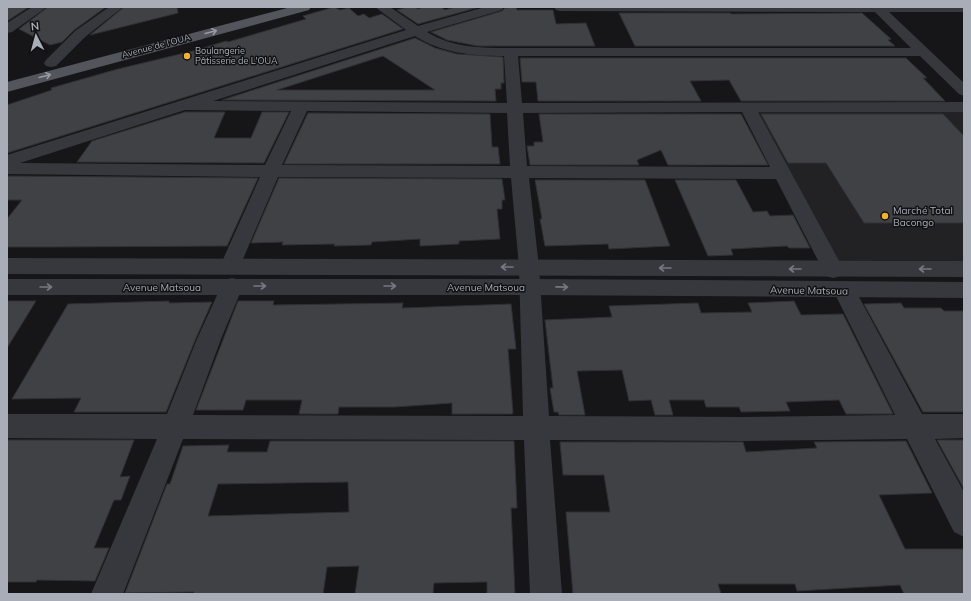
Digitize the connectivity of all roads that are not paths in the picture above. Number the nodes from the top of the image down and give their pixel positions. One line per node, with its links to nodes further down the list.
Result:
1 (41, 7): 10 (street)
2 (117, 7): 14 (street)
3 (263, 7): 14 (main road, Avenue de l'OUA)
4 (305, 7): 16 (main road, Avenue de l'OUA, one-way to 4)
5 (381, 7): 11 (street)
6 (498, 7): 11 (street)
7 (560, 7): 8 (street)
8 (878, 7): 9 (street); 13 (street)
9 (964, 8)
10 (7, 29)
11 (416, 31): 12 (street); 18 (street)
12 (511, 52): 13 (street); 22 (street)
13 (923, 52): 17 (street)
14 (51, 63): 15 (main road, Avenue de l'OUA)
15 (7, 75)
16 (7, 86)
17 (964, 91)
18 (182, 106): 19 (street); 23 (street)
19 (301, 106): 22 (street); 25 (street)
20 (747, 107): 21 (street); 22 (street); 27 (street)
21 (964, 107)
22 (514, 108): 26 (street)
23 (7, 161)
24 (7, 168): 25 (street)
25 (271, 171): 26 (street); 30 (street)
26 (519, 172): 27 (street); 31 (street)
27 (782, 173): 32 (street)
28 (7, 266): 30 (street, Avenue Matsoua)
29 (964, 269): 32 (street, Avenue Matsoua, one-way to 32)
30 (231, 276): 31 (street, Avenue Matsoua); 33 (street, Avenue Matsoua, one-way to 30); 37 (street)
31 (529, 277): 32 (street, Avenue Matsoua); 38 (street)
32 (838, 280): 34 (street, Avenue Matsoua); 39 (street)
33 (7, 287)
34 (964, 290)
35 (7, 426): 37 (street)
36 (964, 426): 39 (street)
37 (175, 427): 38 (street); 41 (street)
38 (537, 427): 39 (street); 42 (street)
39 (914, 427): 40 (street)
40 (964, 522)
41 (107, 594)
42 (546, 594)

